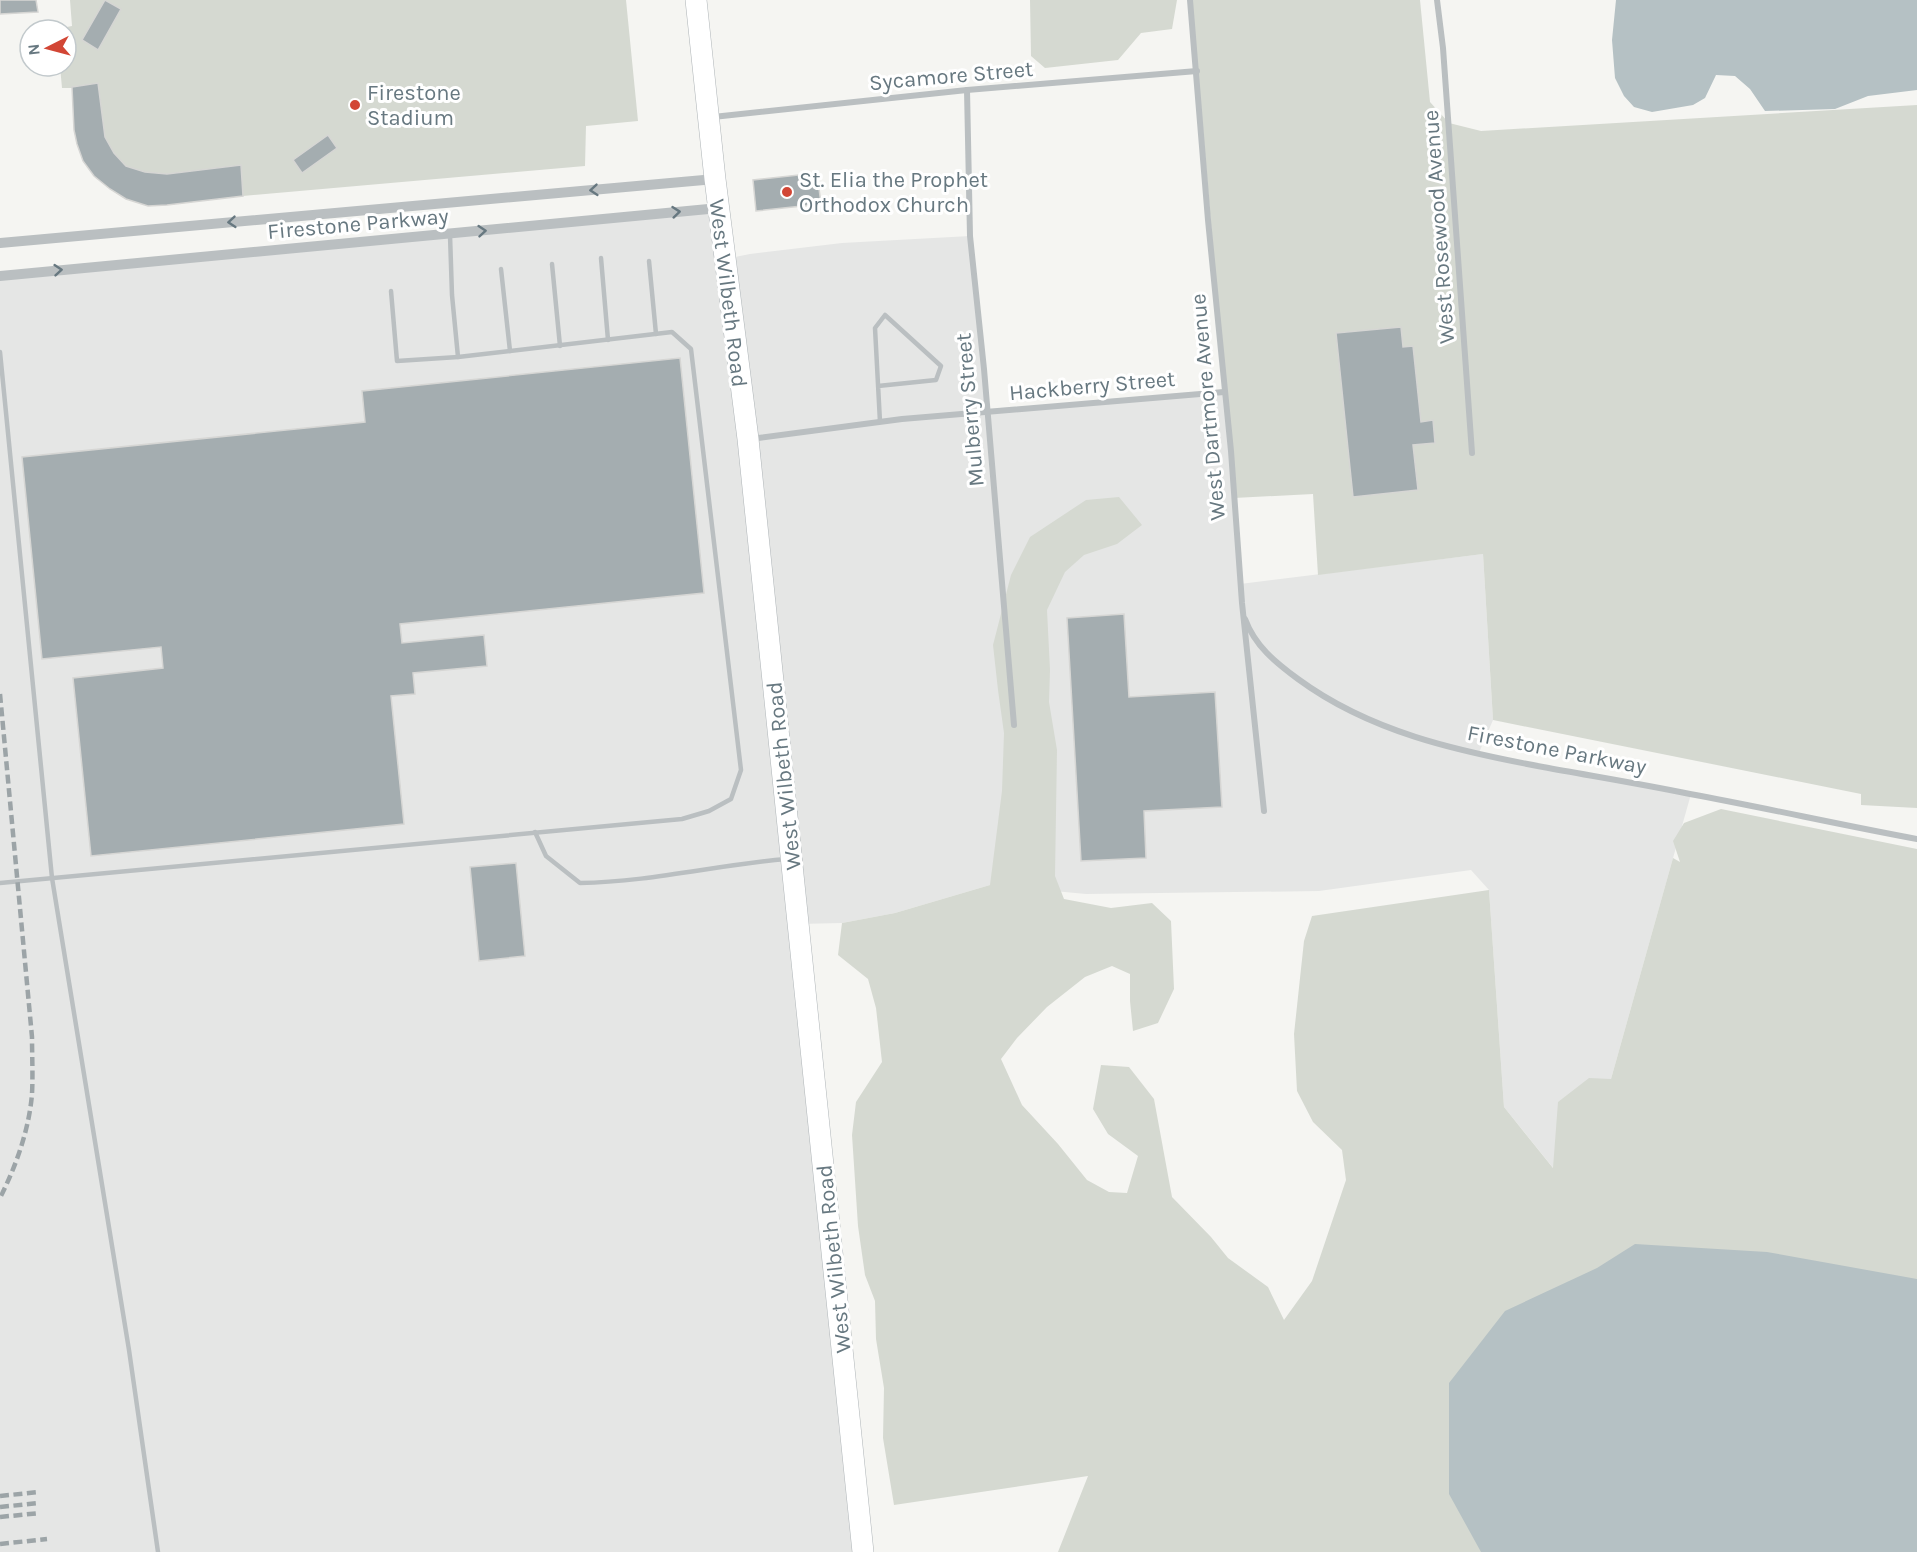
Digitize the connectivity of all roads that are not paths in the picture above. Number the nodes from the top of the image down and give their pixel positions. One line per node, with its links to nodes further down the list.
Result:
1 (696, 0): 6 (main road, West Wilbeth Road)
2 (1190, 0): 4 (street, West Dartmore Avenue)
3 (1437, 0): 28 (street, West Rosewood Avenue)
4 (1197, 71): 5 (street, Sycamore Street); 24 (street, West Dartmore Avenue)
5 (966, 90): 6 (street, Sycamore Street); 25 (street, Mulberry Street)
6 (709, 117): 7 (main road, West Wilbeth Road)
7 (715, 179): 8 (main road, West Wilbeth Road); 10 (street, Firestone Parkway, one-way to 10)
8 (719, 208): 9 (street, Firestone Parkway, one-way to 8); 27 (main road, West Wilbeth Road)
9 (450, 234): 15 (street, Firestone Parkway, one-way to 9); 22 (lane)
10 (0, 243)
11 (601, 258): 18 (lane)
12 (649, 261): 17 (lane)
13 (552, 264): 19 (lane)
14 (501, 269): 20 (lane)
15 (0, 276)
16 (391, 291): 22 (lane)
17 (656, 334): 18 (lane); 32 (lane)
18 (608, 340): 19 (lane)
19 (560, 346): 20 (lane)
20 (510, 351): 22 (lane)
21 (0, 352): 35 (lane)
22 (458, 357)
23 (878, 386): 23 (lane); 26 (lane)
24 (1224, 392): 25 (street, Hackberry Street); 29 (street, West Dartmore Avenue)
25 (987, 412): 26 (street, Hackberry Street); 30 (street, Mulberry Street)
26 (880, 422): 27 (street, Hackberry Street)
27 (748, 439): 34 (main road, West Wilbeth Road)
28 (1472, 453)
29 (1242, 603): 31 (street, West Dartmore Avenue); 33 (street, Firestone Parkway)
30 (1014, 725)
31 (1264, 811)
32 (535, 832): 34 (lane); 35 (lane)
33 (1917, 839)
34 (792, 859): 38 (main road, West Wilbeth Road)
35 (52, 878): 36 (lane); 37 (lane)
36 (0, 883)
37 (158, 1552)
38 (863, 1552)

